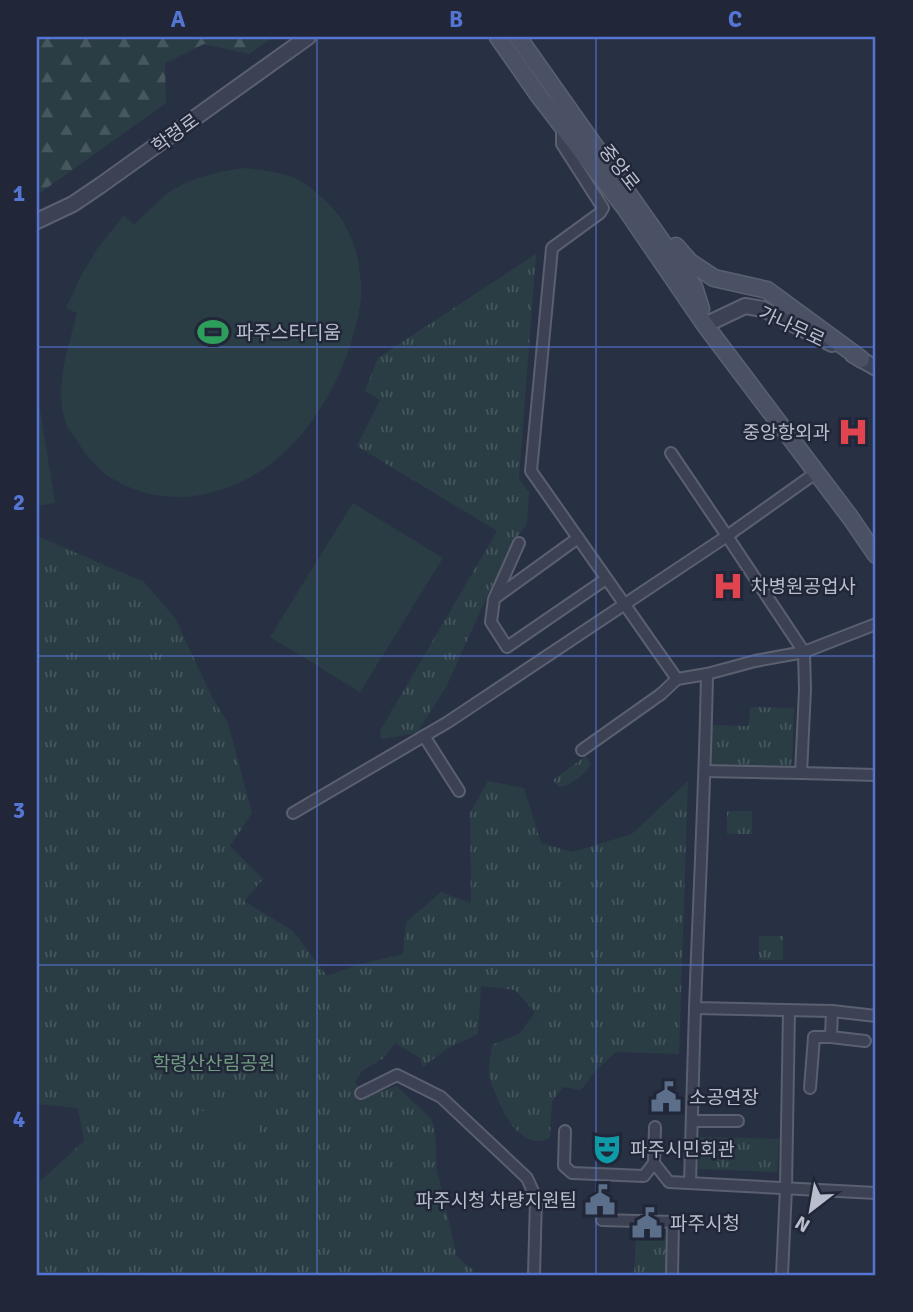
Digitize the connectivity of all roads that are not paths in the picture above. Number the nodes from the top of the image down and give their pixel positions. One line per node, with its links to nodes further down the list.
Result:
1 (308, 37): 6 (street, 학령로)
2 (498, 37): 4 (main road, 중앙로)
3 (517, 37): 5 (main road, 중앙로)
4 (562, 127): 7 (main road, 중앙로); 13 (street)
5 (626, 190): 7 (main road, 중앙로); 8 (main road)
6 (37, 221)
7 (705, 325): 8 (street, 가나무로); 11 (main road, 중앙로)
8 (861, 359): 9 (street, 가나무로)
9 (876, 368)
10 (671, 453): 12 (street)
11 (817, 472): 12 (street); 15 (main road, 중앙로)
12 (727, 536): 18 (street); 20 (street)
13 (578, 538): 16 (street); 17 (street)
14 (519, 542): 17 (street)
15 (876, 555)
16 (606, 579): 17 (street); 18 (street)
17 (494, 599)
18 (624, 604): 22 (street); 23 (street)
19 (876, 624): 20 (street)
20 (804, 652): 21 (street); 26 (street)
21 (707, 674): 22 (street); 25 (street)
22 (677, 679): 24 (street)
23 (424, 736): 28 (street); 29 (street)
24 (582, 750)
25 (705, 771): 26 (street); 30 (street)
26 (801, 773): 27 (street)
27 (876, 775)
28 (459, 791)
29 (293, 813)
30 (695, 1009): 31 (street); 38 (street)
31 (789, 1011): 32 (street); 44 (street)
32 (832, 1012): 33 (street); 34 (street)
33 (876, 1016)
34 (831, 1037): 35 (street); 36 (street)
35 (865, 1041)
36 (810, 1088)
37 (361, 1093): 47 (street)
38 (692, 1121): 39 (street); 43 (street)
39 (738, 1121)
40 (655, 1127): 42 (street)
41 (565, 1131): 42 (street)
42 (654, 1163): 43 (street)
43 (690, 1183): 44 (street)
44 (786, 1188): 45 (street); 49 (street)
45 (876, 1194)
46 (602, 1220): 48 (street)
47 (534, 1275)
48 (672, 1275)
49 (782, 1275)

